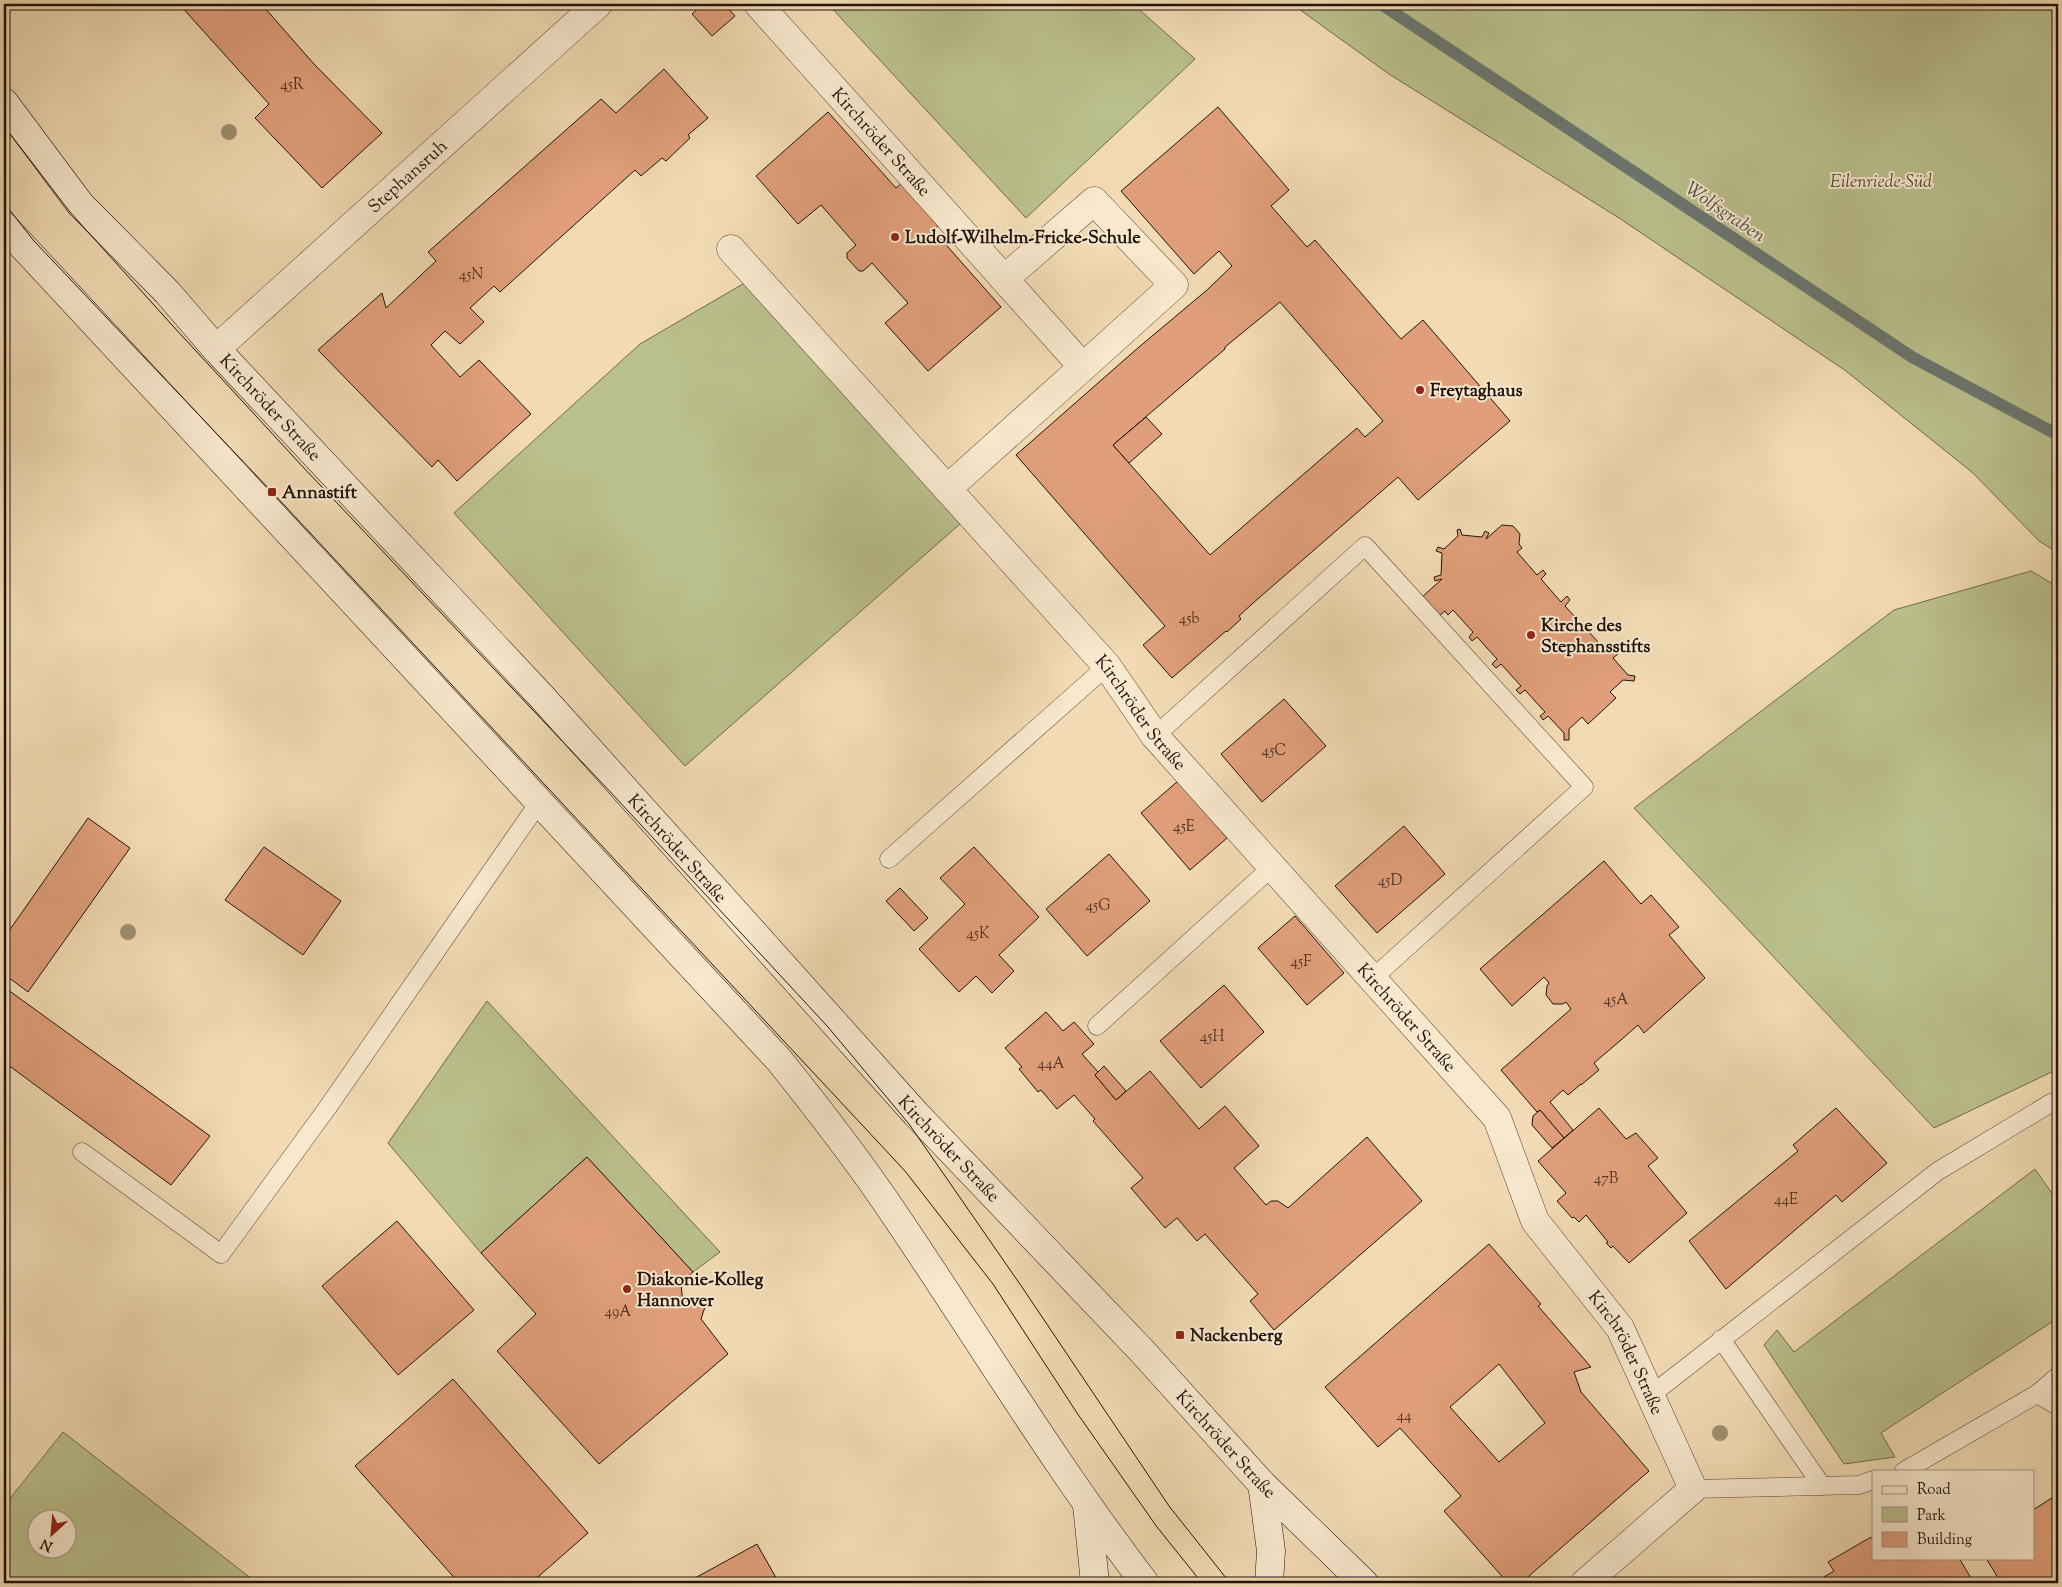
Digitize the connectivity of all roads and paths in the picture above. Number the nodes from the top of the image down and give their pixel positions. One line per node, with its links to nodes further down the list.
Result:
1 (598, 4): 7 (main road, Stephansruh)
2 (758, 4): 6 (main road, Kirchröder Straße)
3 (4, 102): 7 (main road, Kirchröder Straße)
4 (4, 226): 12 (main road)
5 (731, 249): 9 (main road, Kirchröder Straße)
6 (1004, 279): 8 (main road, Kirchröder Straße); 8 (main road)
7 (216, 349): 26 (main road, Kirchröder Straße)
8 (1083, 367): 9 (main road)
9 (947, 489): 10 (main road, Kirchröder Straße)
10 (1107, 666): 11 (main road, Kirchröder Straße); 13 (lane)
11 (1155, 736): 14 (main road, Kirchröder Straße); 15 (lane)
12 (540, 802): 18 (lane); 29 (main road)
13 (889, 859)
14 (1272, 867): 15 (main road, Kirchröder Straße); 16 (lane)
15 (1372, 979): 22 (main road, Kirchröder Straße)
16 (1097, 1026)
17 (2056, 1106): 19 (lane)
18 (82, 1152)
19 (1721, 1339): 22 (lane); 27 (lane)
20 (2058, 1376): 21 (lane)
21 (2037, 1394): 23 (lane); 24 (lane)
22 (1651, 1395): 28 (main road, Kirchröder Straße)
23 (2058, 1406)
24 (1906, 1470)
25 (1872, 1480): 27 (lane)
26 (1262, 1484): 32 (main road); 33 (main road, Kirchröder Straße)
27 (1822, 1486): 28 (lane)
28 (1693, 1489): 34 (main road)
29 (1087, 1504): 30 (main road); 31 (main road)
30 (1095, 1583)
31 (1145, 1583)
32 (1269, 1583)
33 (1364, 1583)
34 (1585, 1583)

